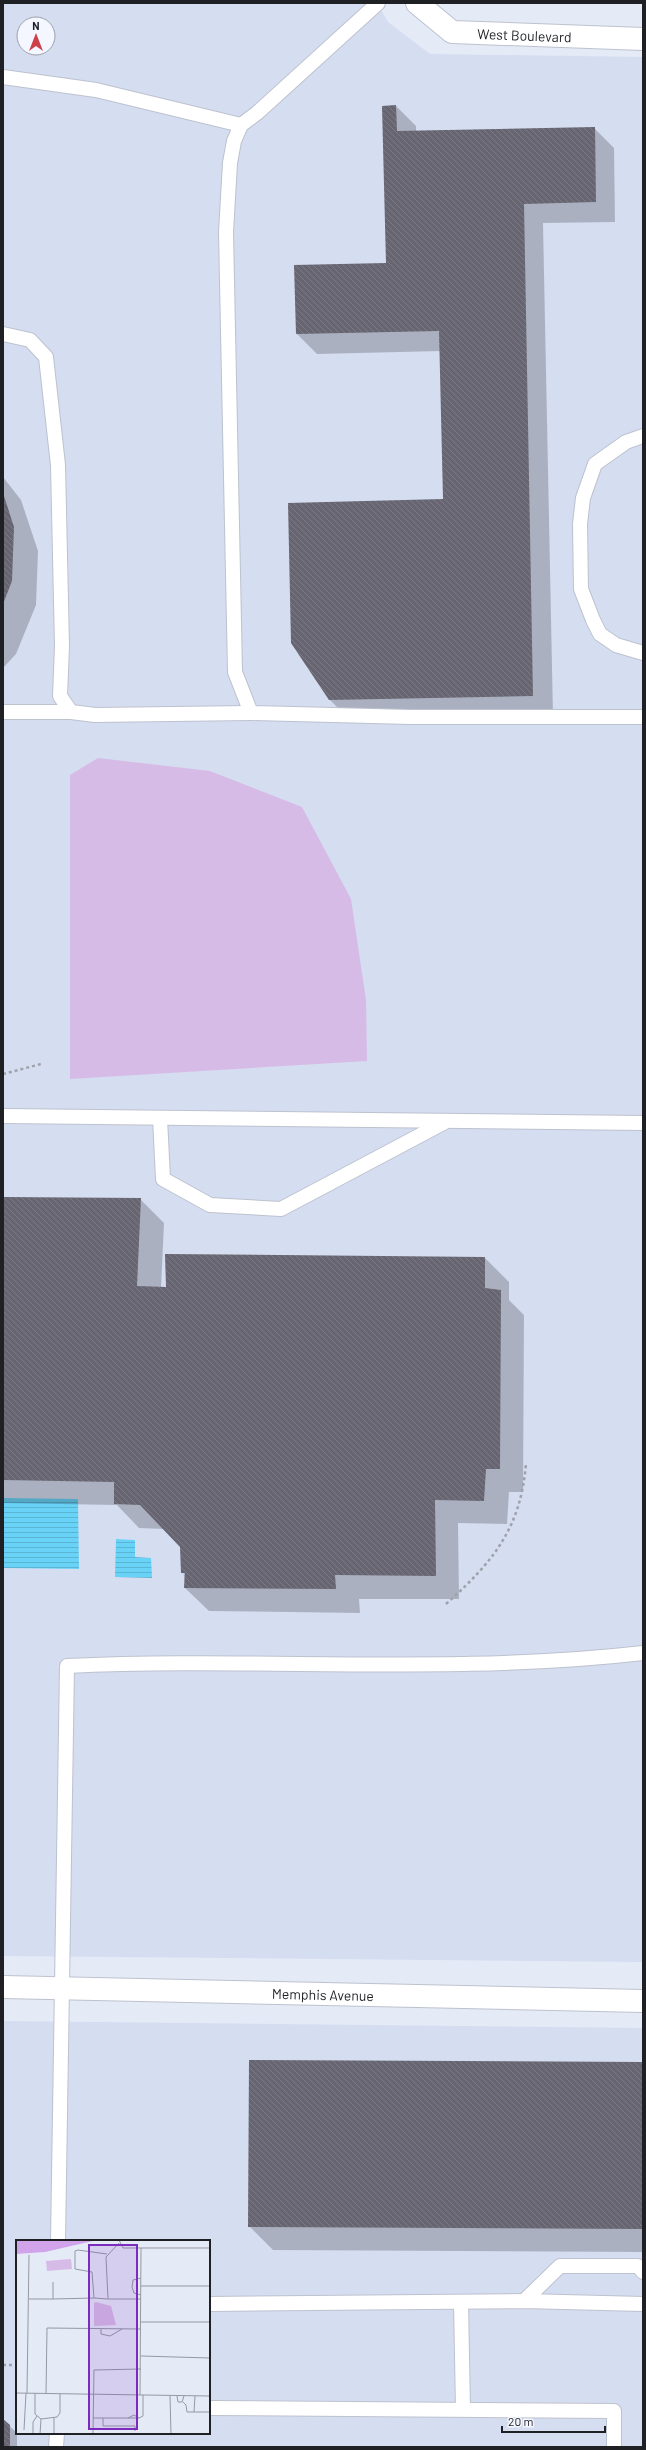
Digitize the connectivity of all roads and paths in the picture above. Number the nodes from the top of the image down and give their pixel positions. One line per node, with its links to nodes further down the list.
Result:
1 (378, 3): 5 (lane)
2 (417, 3): 3 (main road, West Boulevard)
3 (643, 40)
4 (3, 77): 5 (lane)
5 (241, 125): 11 (lane)
6 (3, 334): 10 (lane)
7 (643, 436): 8 (lane)
8 (643, 653)
9 (3, 712): 10 (lane)
10 (71, 712): 11 (lane)
11 (251, 713): 12 (lane)
12 (643, 717)
13 (41, 1064): 14 (path)
14 (3, 1074)
15 (3, 1116): 16 (lane)
16 (160, 1118): 17 (lane); 17 (lane)
17 (447, 1121): 18 (lane)
18 (643, 1123)
19 (526, 1463): 20 (path)
20 (446, 1604)
21 (643, 1653): 23 (lane)
22 (3, 1987): 23 (main road, Memphis Avenue)
23 (62, 1988): 24 (main road, Memphis Avenue); 25 (lane)
24 (643, 2001)
25 (58, 2240)
26 (643, 2272): 27 (lane)
27 (524, 2301): 28 (lane); 30 (lane)
28 (461, 2302): 29 (lane); 34 (lane)
29 (210, 2304)
30 (643, 2304)
31 (3, 2365): 32 (path)
32 (16, 2365)
33 (210, 2408): 34 (lane)
34 (463, 2409): 37 (lane)
35 (56, 2434): 36 (lane)
36 (56, 2447)
37 (614, 2447)

